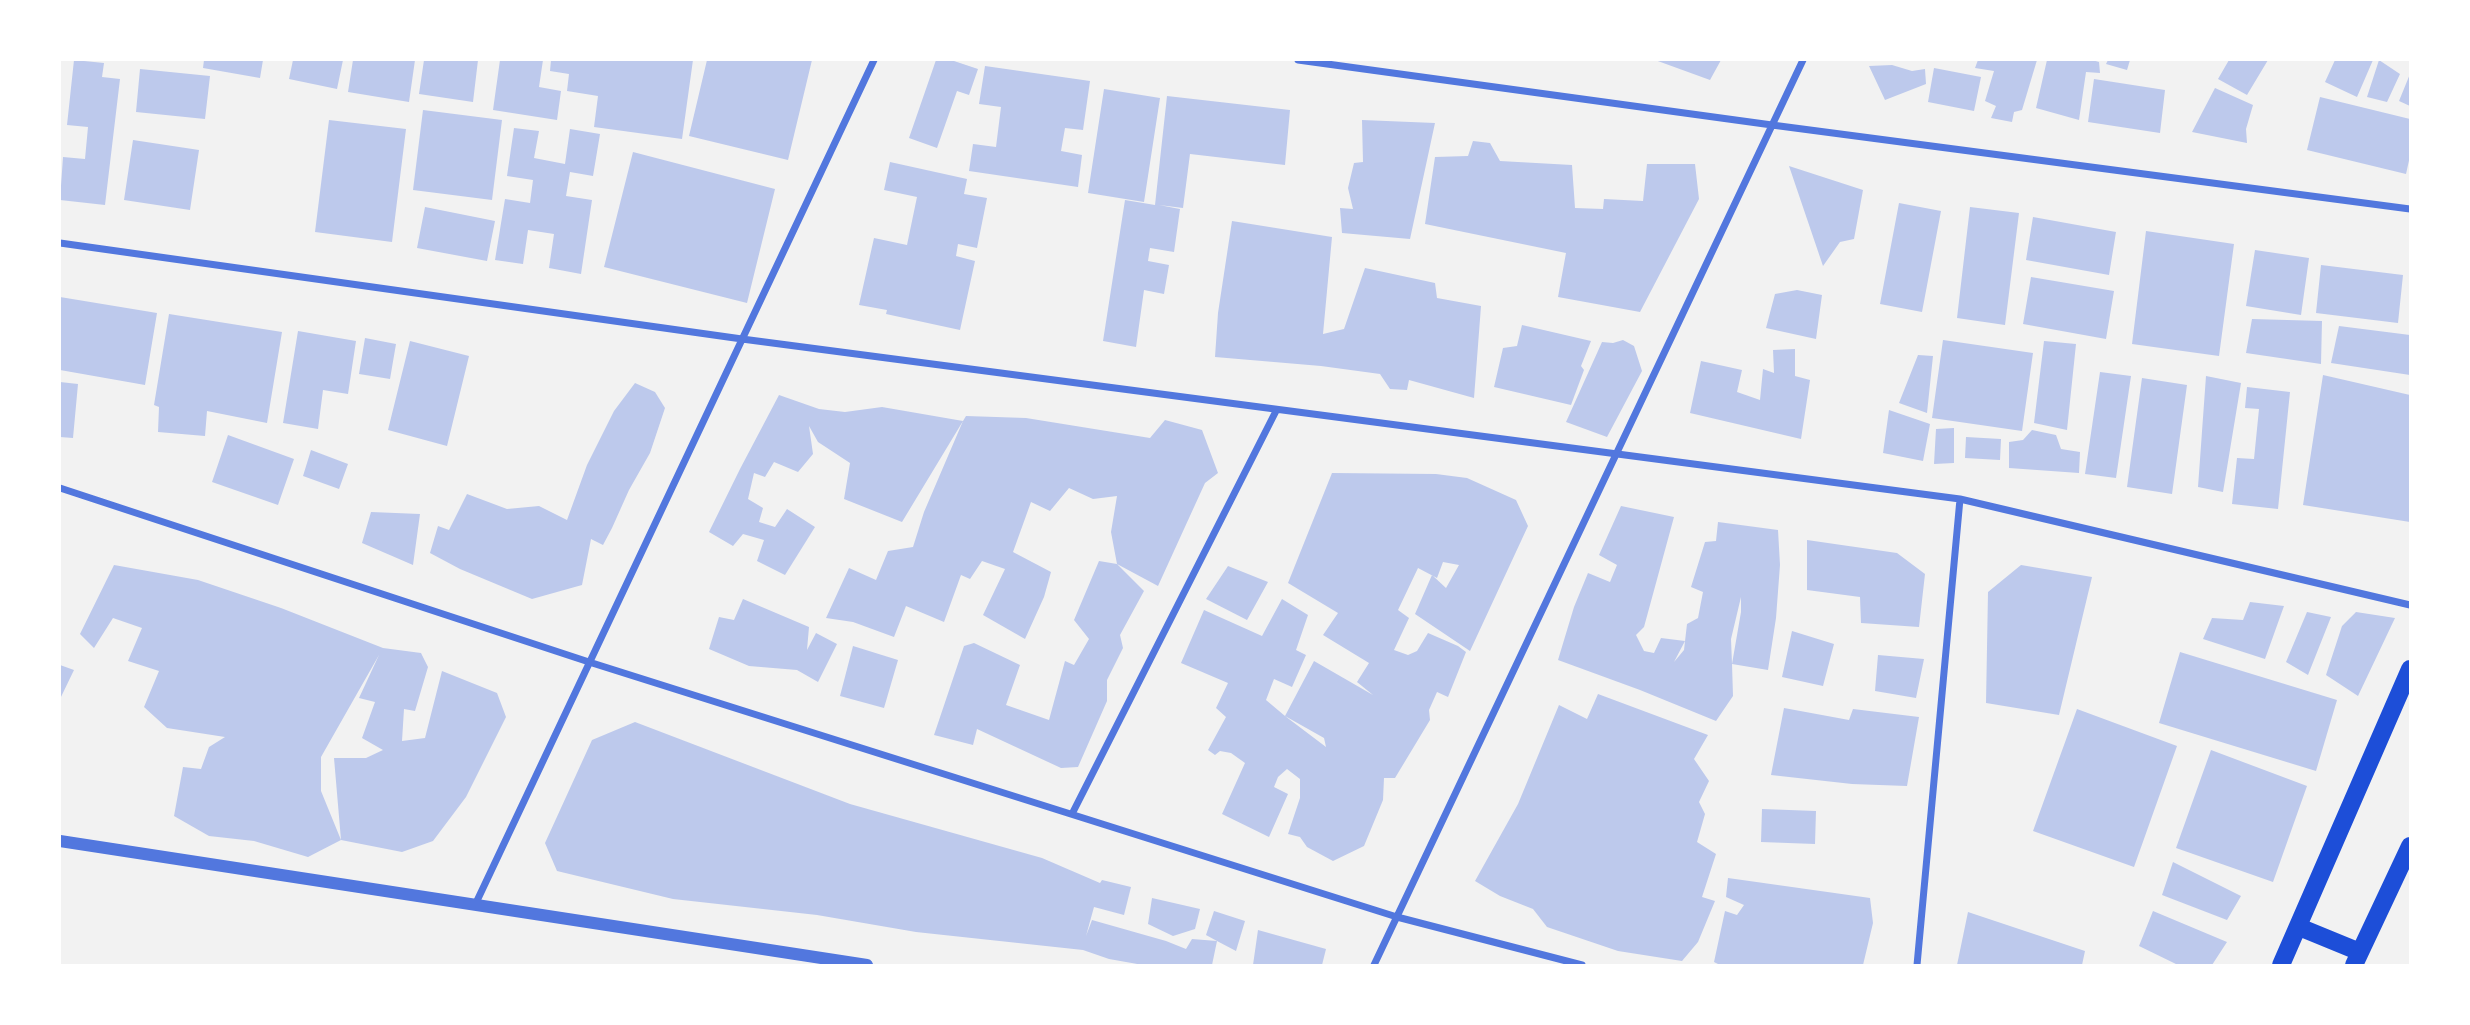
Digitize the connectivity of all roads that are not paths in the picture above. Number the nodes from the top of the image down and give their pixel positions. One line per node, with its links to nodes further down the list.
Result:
1 (874, 60): 7 (street)
2 (1298, 60): 4 (street)
3 (1803, 60): 4 (street)
4 (1772, 125): 5 (street); 9 (street)
5 (2410, 209)
6 (60, 243): 7 (street)
7 (742, 340): 8 (street); 13 (street)
8 (1276, 411): 9 (street); 15 (street)
9 (1617, 454): 11 (street); 19 (street)
10 (60, 488): 13 (street)
11 (1960, 499): 12 (street); 25 (street)
12 (2410, 605)
13 (589, 663): 15 (street); 18 (street)
14 (2410, 669): 20 (main road)
15 (1072, 814): 19 (street)
16 (60, 841): 18 (street)
17 (2410, 846): 21 (main road)
18 (475, 905): 22 (street)
19 (1397, 917): 23 (street); 24 (street)
20 (2299, 927): 21 (main road); 26 (main road)
21 (2357, 959)
22 (867, 965)
23 (1374, 965)
24 (1582, 965)
25 (1917, 965)
26 (2281, 965)

